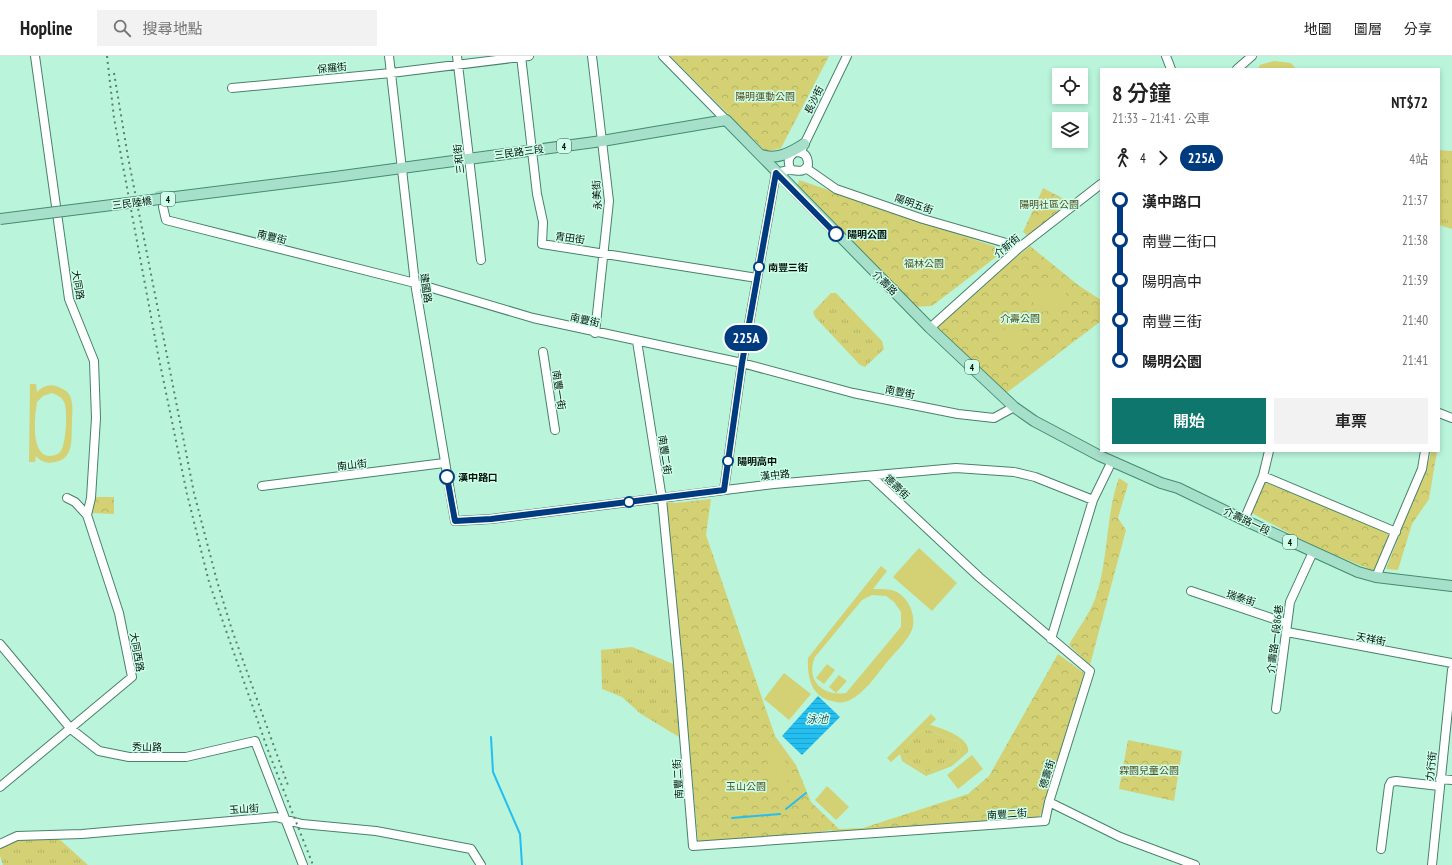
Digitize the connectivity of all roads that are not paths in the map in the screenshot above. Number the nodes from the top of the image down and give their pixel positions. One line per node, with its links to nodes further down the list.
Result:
1 (35, 56): 55 (street, 大同路)
2 (389, 56): 13 (street, 建國路)
3 (457, 56): 10 (street, 三和街)
4 (524, 56): 10 (street, 保羅街); 18 (street, 青田街)
5 (592, 56): 16 (street, 永美街)
6 (663, 56): 15 (street, 介壽路)
7 (847, 56): 17 (street, 長沙街)
8 (1166, 56): 11 (street)
9 (1252, 56): 12 (street)
10 (458, 65): 13 (street, 保羅街); 20 (street, 三和街)
11 (1171, 68)
12 (1238, 68)
13 (391, 73): 14 (street, 保羅街); 21 (street, 建國路)
14 (232, 88)
15 (726, 120): 16 (main road, 三民路三段 / 4); 19 (main road, 介壽路 / 4)
16 (602, 140): 18 (main road, 三民路三段 / 4); 30 (street, 永美街)
17 (802, 148): 19 (main road); 22 (street); 23 (street, 長沙街)
18 (532, 150): 20 (main road, 三民路三段 / 4); 30 (street, 青田街)
19 (761, 155): 24 (main road, 介壽路 / 4)
20 (469, 159): 21 (main road, 三民路三段 / 4); 31 (street, 三和街)
21 (402, 168): 25 (main road, 三民路三段 / 4); 33 (street, 建國路)
22 (806, 168): 23 (street); 29 (street, 陽明五街)
23 (791, 170): 24 (street)
24 (776, 173): 32 (street); 34 (main road, 介壽路 / 4)
25 (335, 177): 28 (main road, 三民陸橋 / 4, bridge)
26 (1100, 185): 29 (street, 介新街)
27 (163, 206): 33 (street, 南豐街)
28 (0, 219)
29 (1020, 247): 34 (street, 介新街)
30 (604, 253): 32 (street, 青田街); 35 (street, 永美街)
31 (481, 260)
32 (757, 278): 38 (street)
33 (415, 283): 35 (street, 南豐街); 46 (street, 建國路)
34 (930, 328): 39 (main road, 介壽路 / 4)
35 (595, 333): 36 (street, 南豐街)
36 (637, 341): 38 (street, 南豐街); 53 (street, 南豐二街)
37 (543, 352): 42 (street, 南豐一街)
38 (742, 363): 39 (street, 南豐街); 51 (street)
39 (1014, 407): 45 (main road, 介壽路 / 4)
40 (1440, 413): 41 (street)
41 (1452, 418)
42 (555, 430)
43 (1269, 452): 48 (street)
44 (1425, 452): 58 (street)
45 (1112, 461): 47 (main road, 介壽路 / 4); 54 (street)
46 (444, 463): 50 (street, 南山街); 57 (street, 建國路)
47 (1136, 472): 56 (main road, 介壽路一段 / 4)
48 (1263, 476): 56 (street); 58 (street)
49 (872, 477): 51 (street, 漢中路); 54 (street, 漢中路); 65 (street, 德壽街)
50 (262, 486)
51 (724, 490): 53 (street, 漢中路)
52 (67, 498): 55 (street, 大同西路)
53 (662, 499): 57 (street, 漢中路); 74 (street, 南豐二街)
54 (1093, 500): 65 (street)
55 (87, 515): 70 (street, 大同西路)
56 (1244, 520): 59 (main road, 介壽路一段 / 4)
57 (455, 521)
58 (1396, 532): 60 (street)
59 (1313, 552): 60 (main road, 介壽路一段 / 4); 63 (street, 介壽路一段86巷)
60 (1376, 577): 61 (main road, 介壽路一段 / 4)
61 (1452, 586)
62 (1191, 591): 63 (street, 瑞泰街)
63 (1286, 622): 64 (street, 介壽路一段86巷)
64 (1287, 632): 67 (street, 天祥街); 69 (street, 介壽路一段86巷)
65 (1051, 639): 74 (street, 德壽街)
66 (0, 644): 70 (street, 秀山路)
67 (1452, 663)
68 (1452, 670): 72 (street, 力行街)
69 (1276, 709)
70 (71, 729): 73 (street, 大同西路); 75 (street, 秀山路)
71 (1452, 780): 72 (street)
72 (1440, 782): 77 (street); 81 (street, 力行街)
73 (0, 787)
74 (1049, 802): 80 (street, 德壽街)
75 (287, 819): 76 (street, 玉山街); 78 (street); 79 (street, 玉山街)
76 (0, 844)
77 (1381, 849)
78 (303, 865)
79 (481, 865)
80 (1195, 865)
81 (1432, 865)

